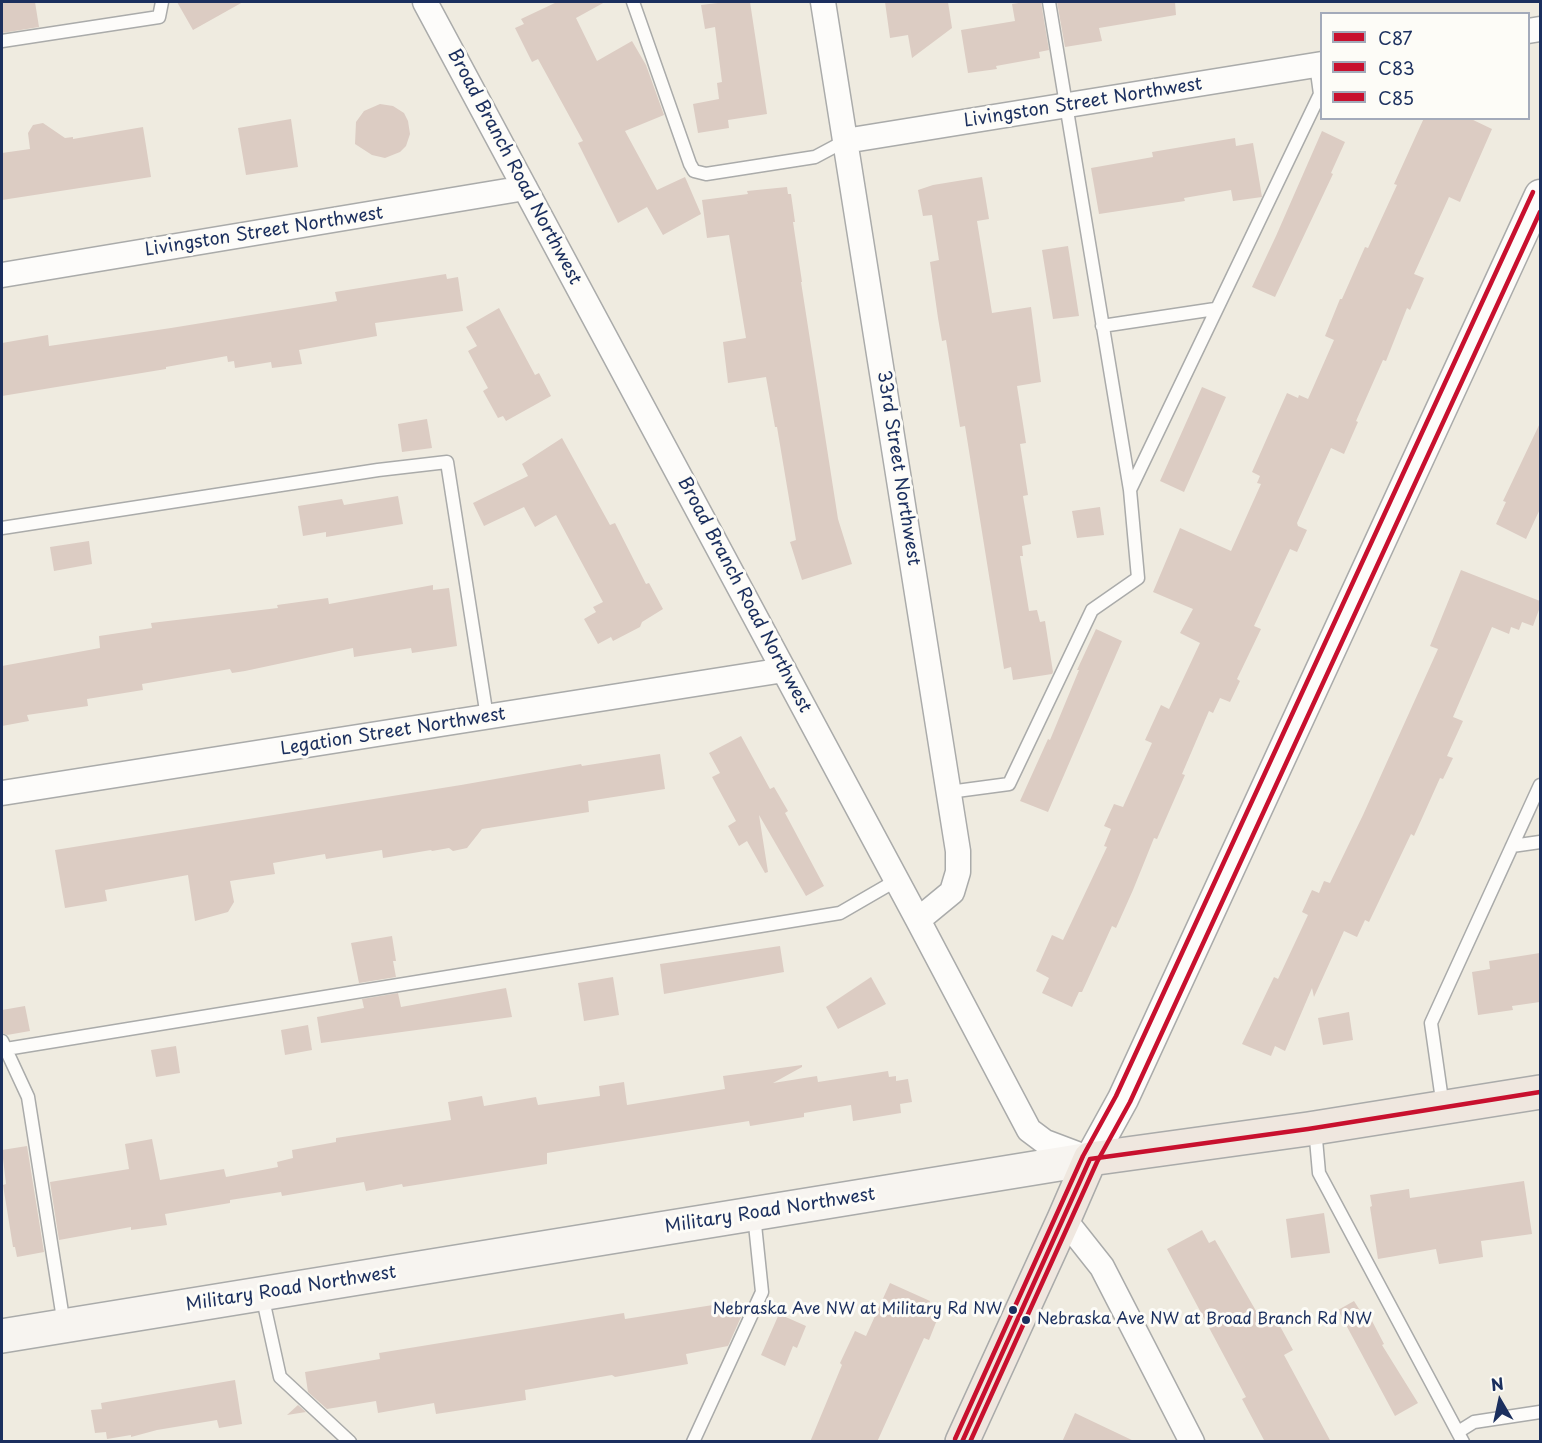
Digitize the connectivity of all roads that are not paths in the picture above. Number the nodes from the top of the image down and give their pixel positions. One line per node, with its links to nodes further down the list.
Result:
1 (162, 2): 6 (lane)
2 (425, 2): 10 (street, Broad Branch Road Northwest)
3 (633, 2): 9 (lane)
4 (823, 2): 9 (street, 33rd Street Northwest)
5 (1049, 2): 8 (lane)
6 (2, 41)
7 (1319, 64): 8 (street, Livingston Street Northwest); 13 (lane)
8 (1066, 105): 9 (street, Livingston Street Northwest); 14 (lane)
9 (845, 141): 20 (street, 33rd Street Northwest)
10 (525, 189): 12 (street, Livingston Street Northwest); 17 (street, Broad Branch Road Northwest)
11 (1540, 195): 30 (street)
12 (2, 275)
13 (1215, 309): 14 (lane); 15 (lane)
14 (1102, 326): 15 (lane)
15 (1130, 490): 20 (lane)
16 (2, 528): 18 (lane)
17 (784, 670): 18 (street, Legation Street Northwest); 24 (street, Broad Branch Road Northwest)
18 (487, 717): 21 (street, Legation Street Northwest)
19 (1540, 786): 23 (lane)
20 (949, 792): 25 (street, 33rd Street Northwest)
21 (2, 793)
22 (1540, 842): 23 (lane)
23 (1512, 846): 28 (lane)
24 (897, 880): 25 (street, Broad Branch Road Northwest); 26 (lane)
25 (918, 920): 30 (street, Broad Branch Road Northwest)
26 (4, 1045): 34 (lane)
27 (1540, 1092): 28 (main road, Military Road Northwest)
28 (1443, 1107): 29 (main road, Military Road Northwest)
29 (1315, 1128): 30 (main road, Military Road Northwest); 37 (lane)
30 (1090, 1159): 31 (main road, Military Road Northwest); 32 (main road)
31 (754, 1213): 33 (main road, Military Road Northwest); 39 (lane)
32 (1064, 1219): 40 (main road); 41 (street)
33 (262, 1293): 34 (main road, Military Road Northwest); 38 (lane)
34 (64, 1326): 35 (main road, Military Road Northwest)
35 (2, 1336)
36 (1540, 1412): 37 (lane)
37 (1461, 1437)
38 (350, 1442)
39 (693, 1442)
40 (962, 1442)
41 (1192, 1442)

